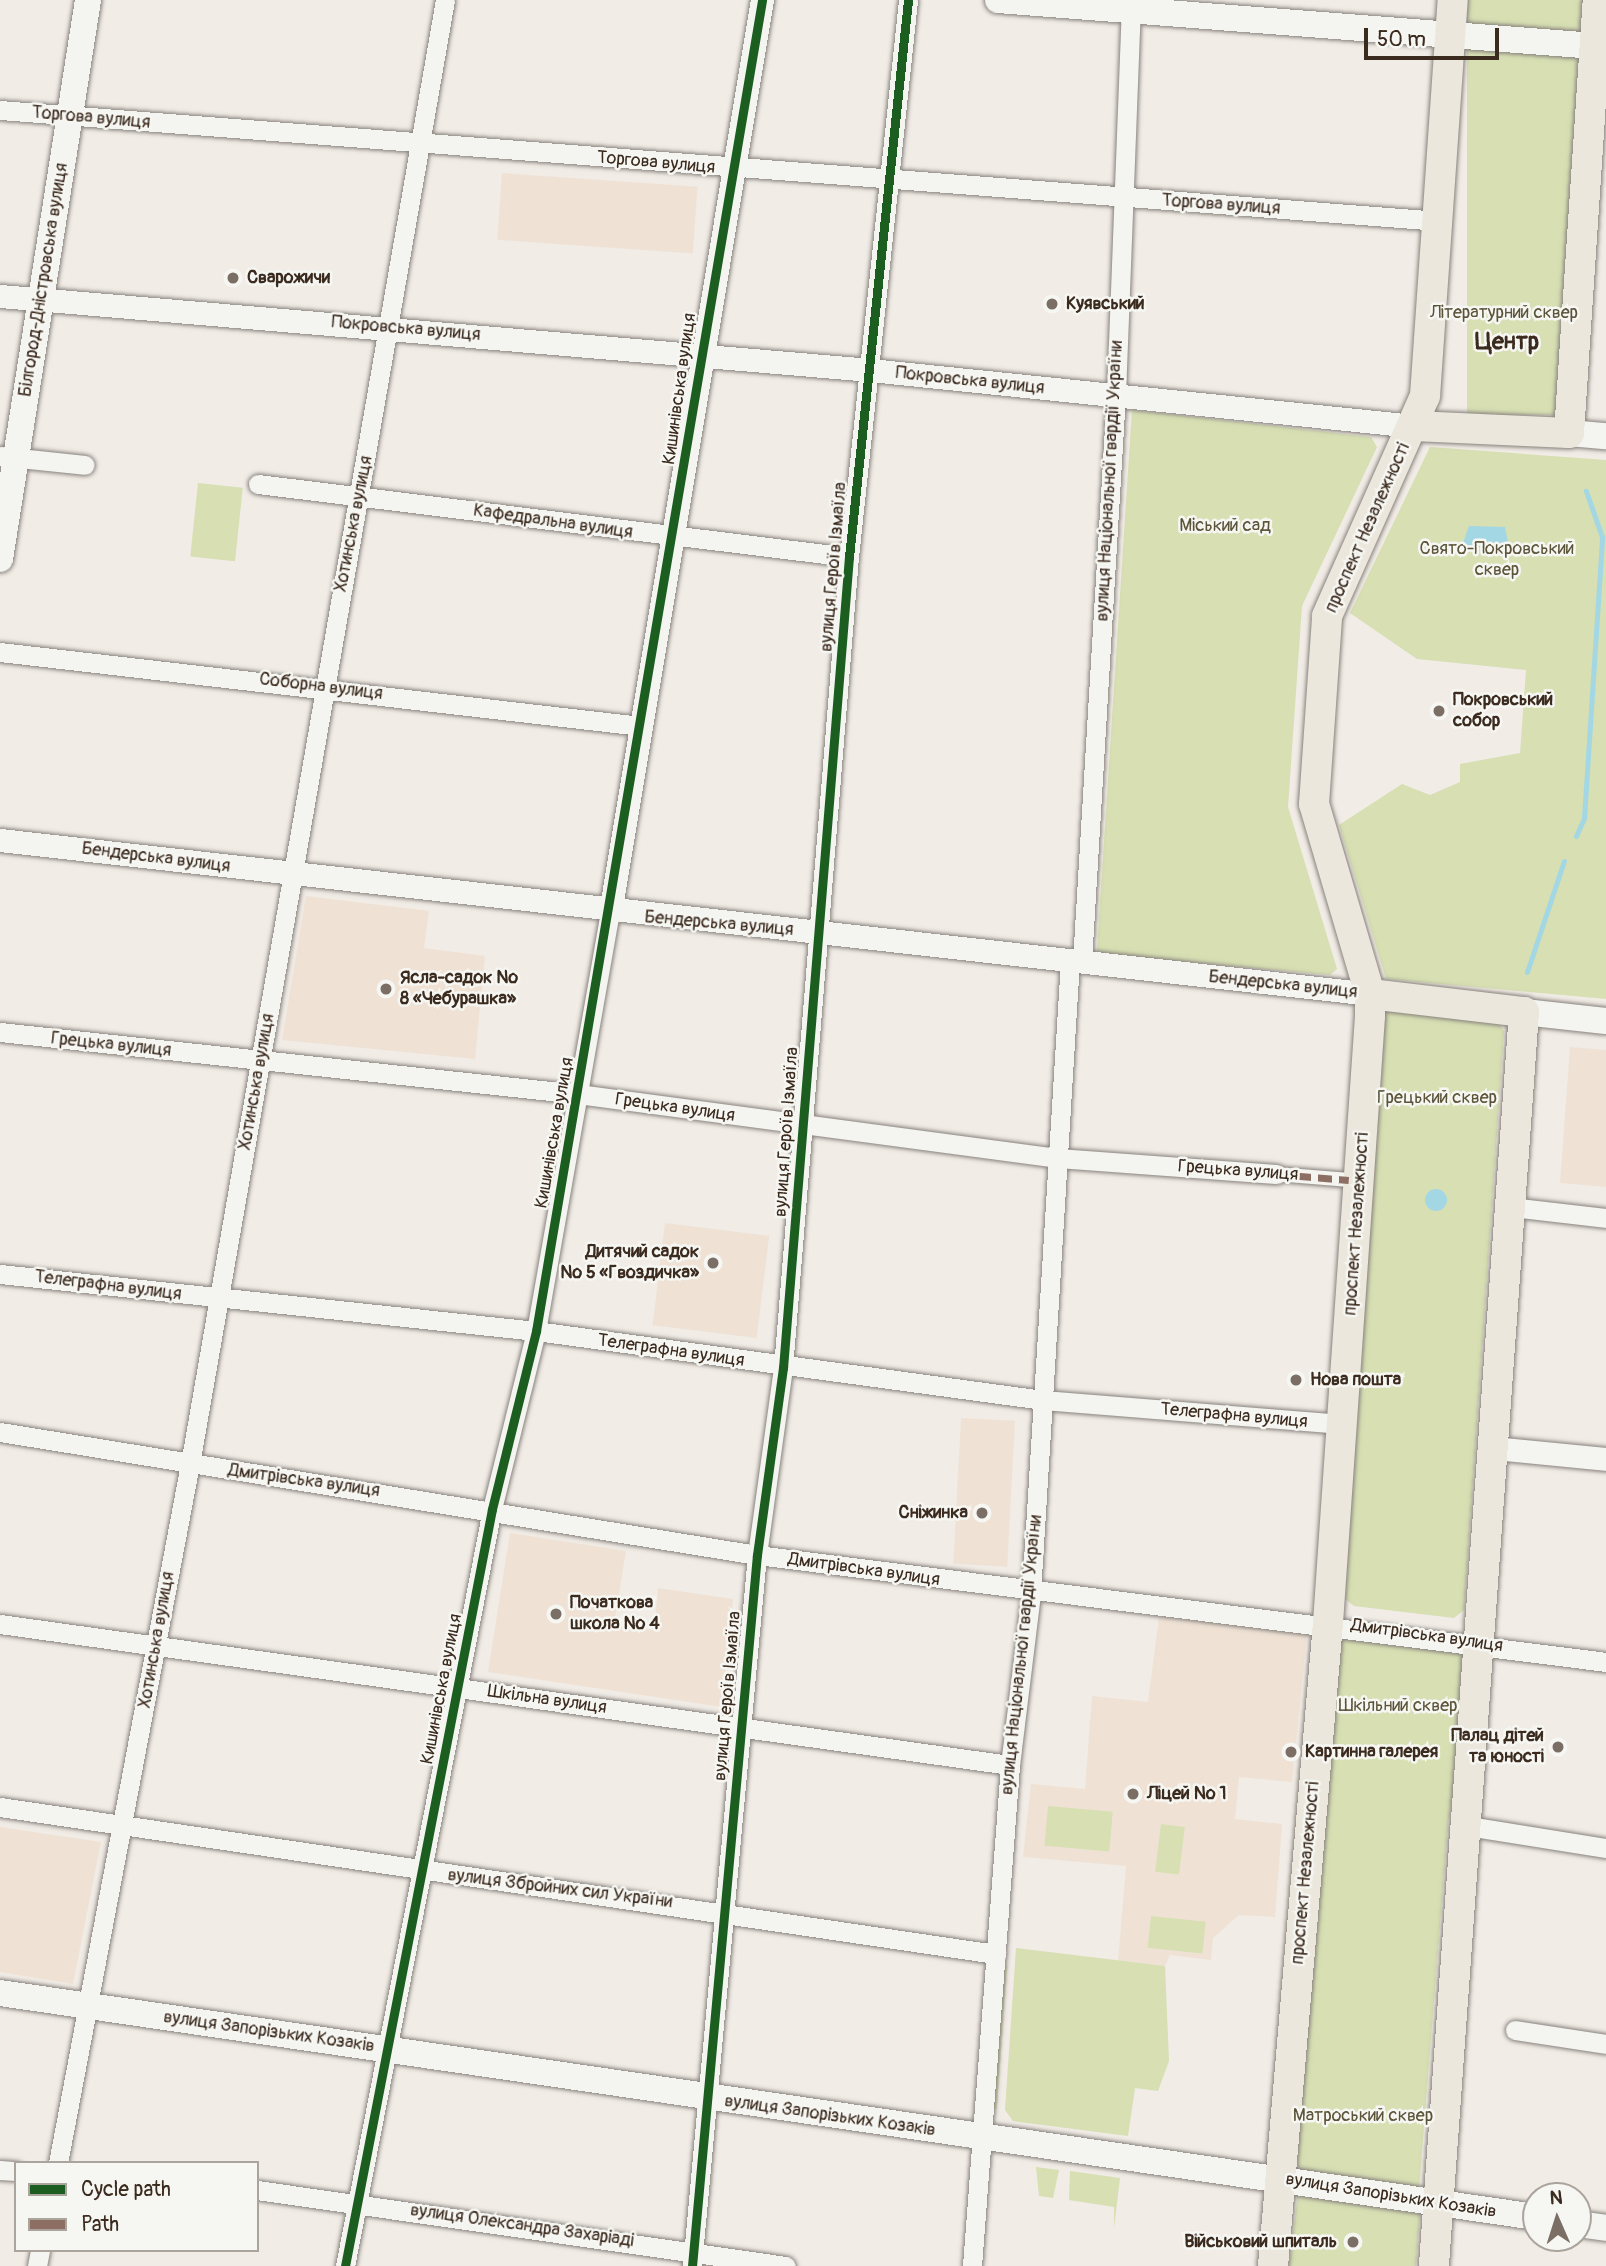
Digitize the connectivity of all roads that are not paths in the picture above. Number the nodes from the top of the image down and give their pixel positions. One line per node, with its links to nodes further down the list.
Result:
1 (88, 0): 12 (main road, Білгород-Дністровська вулиця)
2 (445, 0): 13 (street, Хотинська вулиця)
3 (762, 0): 14 (street, Кишинівська вулиця)
4 (908, 0): 15 (street, вулиця Героїв Ізмаїла)
5 (998, 0): 8 (main road)
6 (1453, 0): 9 (main road, проспект Незалежності)
7 (1598, 0): 10 (main road)
8 (1131, 6): 9 (main road); 16 (street, вулиця Національної гвардії України)
9 (1451, 34): 10 (main road); 17 (main road, проспект Незалежності)
10 (1600, 46): 25 (main road)
11 (0, 110): 12 (street, Торгова вулиця)
12 (70, 117): 13 (street, Торгова вулиця); 19 (main road, Білгород-Дністровська вулиця)
13 (420, 143): 14 (street, Торгова вулиця); 20 (street, Хотинська вулиця)
14 (732, 169): 15 (street, Торгова вулиця); 21 (street, Кишинівська вулиця)
15 (891, 183): 16 (street, Торгова вулиця); 22 (street, вулиця Героїв Ізмаїла)
16 (1120, 198): 17 (street, Торгова вулиця); 23 (street, вулиця Національної гвардії України)
17 (1437, 221): 24 (main road, проспект Незалежності)
18 (0, 296): 19 (street, Покровська вулиця)
19 (39, 299): 20 (street, Покровська вулиця); 27 (main road, Білгород-Дністровська вулиця)
20 (389, 328): 21 (street, Покровська вулиця); 30 (street, Хотинська вулиця)
21 (700, 355): 22 (street, Покровська вулиця); 31 (street, Кишинівська вулиця)
22 (870, 370): 23 (street, Покровська вулиця); 32 (street, вулиця Героїв Ізмаїла)
23 (1116, 396): 24 (street, Покровська вулиця); 41 (street, вулиця Національної гвардії України)
24 (1414, 426): 25 (main road, Покровська вулиця); 42 (main road, проспект Незалежності)
25 (1569, 433): 26 (main road, Покровська вулиця)
26 (1606, 436)
27 (8, 456): 28 (street); 33 (main road, Білгород-Дністровська вулиця)
28 (85, 465)
29 (258, 484): 30 (street, Кафедральна вулиця)
30 (360, 496): 31 (street, Кафедральна вулиця); 35 (street, Хотинська вулиця)
31 (675, 538): 32 (street, Кафедральна вулиця); 36 (street, Кишинівська вулиця)
32 (849, 557): 40 (street, вулиця Героїв Ізмаїла)
33 (0, 559)
34 (0, 652): 35 (street, Соборна вулиця)
35 (323, 687): 36 (street, Соборна вулиця); 38 (street, Хотинська вулиця)
36 (641, 726): 39 (street, Кишинівська вулиця)
37 (0, 840): 38 (street, Бендерська вулиця)
38 (293, 874): 39 (street, Бендерська вулиця); 46 (street, Хотинська вулиця)
39 (610, 914): 40 (street, Бендерська вулиця); 47 (street, Кишинівська вулиця)
40 (816, 933): 41 (street, Бендерська вулиця); 48 (street, вулиця Героїв Ізмаїла)
41 (1076, 961): 42 (street, Бендерська вулиця); 49 (street, вулиця Національної гвардії України)
42 (1370, 994): 43 (main road, Бендерська вулиця); 59 (main road, проспект Незалежності)
43 (1524, 1012): 44 (main road, Бендерська вулиця); 52 (main road)
44 (1606, 1021)
45 (0, 1032): 46 (street, Грецька вулиця)
46 (260, 1062): 47 (street, Грецька вулиця); 55 (street, Хотинська вулиця)
47 (578, 1094): 48 (street, Грецька вулиця); 56 (street, Кишинівська вулиця)
48 (805, 1127): 49 (street, Грецька вулиця); 57 (street, вулиця Героїв Ізмаїла)
49 (1058, 1158): 50 (street, Грецька вулиця); 58 (street, вулиця Національної гвардії України)
50 (1276, 1174): 51 (street, Грецька вулиця)
51 (1349, 1180)
52 (1511, 1207): 53 (street); 61 (main road)
53 (1606, 1218)
54 (0, 1274): 55 (street, Телеграфна вулиця)
55 (219, 1300): 56 (street, Телеграфна вулиця); 63 (street, Хотинська вулиця)
56 (536, 1331): 57 (street, Телеграфна вулиця); 64 (street, Кишинівська вулиця)
57 (783, 1368): 58 (street, Телеграфна вулиця); 65 (street, вулиця Героїв Ізмаїла)
58 (1043, 1400): 59 (street, Телеграфна вулиця); 66 (street, вулиця Національної гвардії України)
59 (1342, 1424): 67 (main road, проспект Незалежності)
60 (0, 1432): 63 (street, Дмитрівська вулиця)
61 (1494, 1448): 62 (street); 70 (main road)
62 (1606, 1460)
63 (190, 1464): 64 (street, Дмитрівська вулиця); 69 (street, Хотинська вулиця)
64 (492, 1509): 65 (street, Дмитрівська вулиця); 72 (street, Кишинівська вулиця)
65 (757, 1555): 66 (street, Дмитрівська вулиця); 73 (street, вулиця Героїв Ізмаїла)
66 (1031, 1593): 67 (street, Дмитрівська вулиця); 74 (street, вулиця Національної гвардії України)
67 (1328, 1623): 70 (street, Дмитрівська вулиця); 90 (main road, проспект Незалежності)
68 (0, 1624): 69 (street, Шкільна вулиця)
69 (156, 1643): 72 (street, Шкільна вулиця); 76 (street, Хотинська вулиця)
70 (1481, 1643): 71 (street, Дмитрівська вулиця); 77 (main road)
71 (1606, 1662)
72 (459, 1688): 73 (street, Шкільна вулиця); 79 (street, Кишинівська вулиця)
73 (741, 1729): 74 (street, Шкільна вулиця); 80 (street, вулиця Героїв Ізмаїла)
74 (1010, 1765): 81 (street, вулиця Національної гвардії України)
75 (0, 1807): 76 (street, вулиця Збройних сил України)
76 (123, 1826): 79 (street, вулиця Збройних сил України); 83 (street, Хотинська вулиця)
77 (1468, 1826): 78 (street); 93 (main road)
78 (1606, 1848)
79 (422, 1871): 80 (street, вулиця Збройних сил України); 86 (street, Кишинівська вулиця)
80 (724, 1911): 81 (street, вулиця Збройних сил України); 87 (street, вулиця Героїв Ізмаїла)
81 (996, 1954): 88 (street, вулиця Національної гвардії України)
82 (0, 1993): 83 (main road, вулиця Запорізьких Козаків)
83 (88, 2005): 86 (main road, вулиця Запорізьких Козаків); 89 (street, Хотинська вулиця)
84 (1515, 2031): 85 (street)
85 (1606, 2044)
86 (389, 2049): 87 (main road, вулиця Запорізьких Козаків); 92 (street, Кишинівська вулиця)
87 (707, 2098): 88 (main road, вулиця Запорізьких Козаків); 95 (street, вулиця Героїв Ізмаїла)
88 (982, 2138): 90 (main road, вулиця Запорізьких Козаків); 98 (street, вулиця Національної гвардії України)
89 (58, 2161)
90 (1281, 2179): 93 (main road, вулиця Запорізьких Козаків); 99 (main road, проспект Незалежності)
91 (259, 2190): 92 (street, вулиця Олександра Захаріаді)
92 (358, 2201): 95 (street, вулиця Олександра Захаріаді); 96 (street, Кишинівська вулиця)
93 (1439, 2203): 94 (main road, вулиця Запорізьких Козаків); 100 (main road)
94 (1522, 2215)
95 (693, 2259): 97 (street, вулиця Олександра Захаріаді)
96 (345, 2266)
97 (786, 2266)
98 (972, 2266)
99 (1273, 2266)
100 (1434, 2266)

